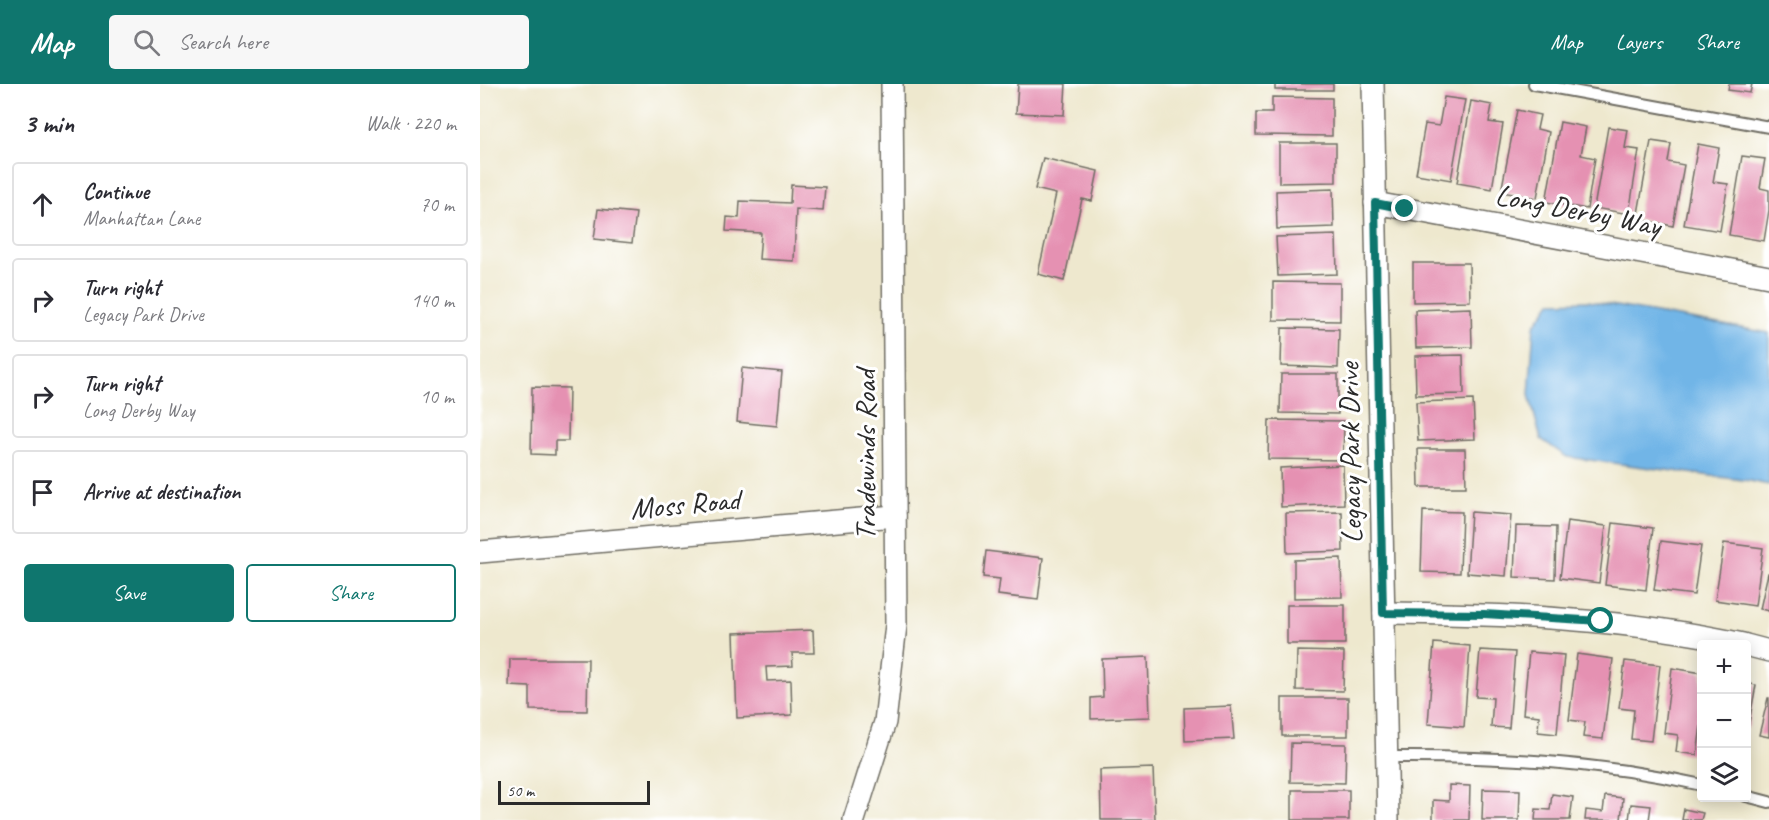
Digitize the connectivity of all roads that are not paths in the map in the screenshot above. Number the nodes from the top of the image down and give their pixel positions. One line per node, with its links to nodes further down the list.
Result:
1 (892, 84): 7 (street, Tradewinds Road)
2 (1372, 84): 5 (street, Legacy Park Drive)
3 (1534, 84): 4 (lane)
4 (1769, 127)
5 (1375, 203): 6 (street, Long Derby Way); 9 (street, Legacy Park Drive)
6 (1769, 276)
7 (896, 516): 8 (street, Moss Road); 17 (street, Tradewinds Road)
8 (480, 552)
9 (1383, 613): 10 (street); 13 (street, Legacy Park Drive)
10 (1722, 640)
11 (1751, 646): 12 (street)
12 (1769, 651)
13 (1387, 758): 14 (lane); 18 (street, Legacy Park Drive)
14 (1697, 784)
15 (1751, 797): 16 (lane)
16 (1769, 802)
17 (854, 820)
18 (1388, 820)

